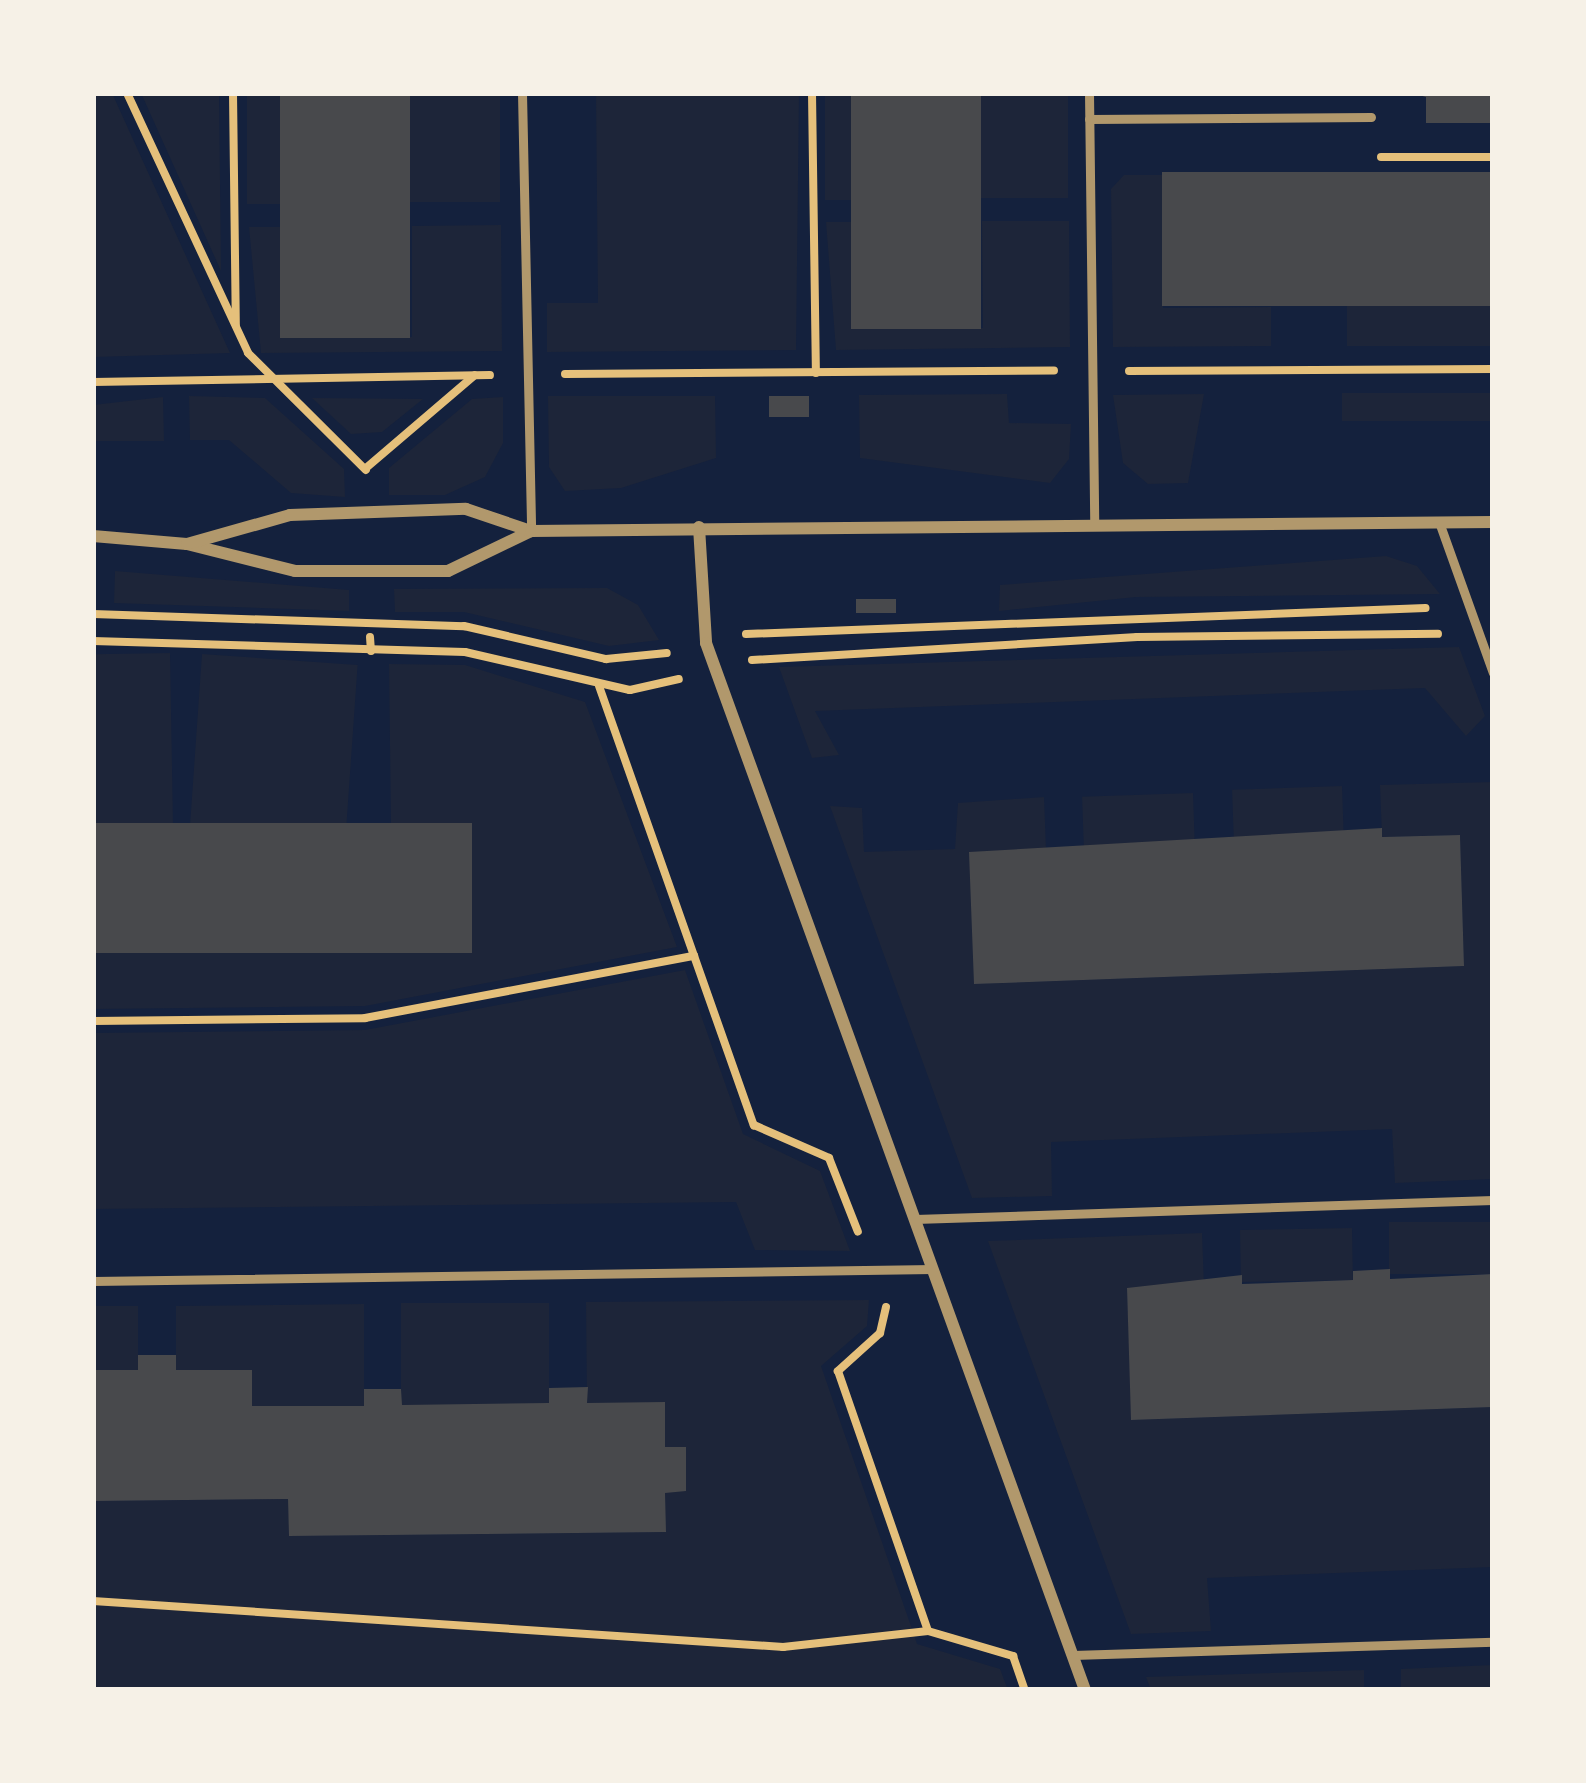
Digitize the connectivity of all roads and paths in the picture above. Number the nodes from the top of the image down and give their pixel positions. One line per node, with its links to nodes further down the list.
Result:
1 (127, 93): 10 (path)
2 (233, 93): 10 (path)
3 (522, 93): 14 (lane)
4 (812, 93): 13 (path)
5 (1088, 93): 7 (lane)
6 (1371, 117): 7 (lane)
7 (1089, 119): 12 (lane)
8 (1371, 140): 9 (path)
9 (1493, 157)
10 (236, 333): 16 (path)
11 (1493, 369): 12 (path)
12 (1092, 372): 13 (path); 18 (lane)
13 (816, 373): 14 (path)
14 (525, 374): 15 (path); 22 (lane)
15 (475, 375): 16 (path); 16 (path)
16 (263, 376): 17 (path)
17 (93, 382)
18 (1094, 522): 19 (street); 21 (street)
19 (1439, 522): 20 (street); 25 (lane)
20 (1493, 522)
21 (699, 527): 22 (street); 30 (street)
22 (531, 531): 24 (street); 24 (street)
23 (93, 536): 24 (street)
24 (187, 544)
25 (1469, 607): 27 (lane); 30 (path)
26 (93, 614): 30 (path)
27 (1478, 633): 32 (path); 33 (lane)
28 (370, 638): 31 (path)
29 (93, 641): 31 (path)
30 (706, 643): 32 (street)
31 (371, 651): 34 (path)
32 (716, 669): 34 (path); 38 (street)
33 (1493, 674)
34 (599, 686): 35 (path)
35 (694, 956): 36 (path); 39 (path)
36 (93, 1021)
37 (1493, 1200): 38 (lane)
38 (915, 1220): 40 (street)
39 (865, 1250)
40 (933, 1270): 41 (lane); 46 (street)
41 (93, 1282)
42 (884, 1300): 44 (path)
43 (93, 1601): 44 (path)
44 (928, 1630): 47 (path)
45 (1493, 1642): 46 (lane)
46 (1073, 1655): 48 (street)
47 (1025, 1690)
48 (1085, 1690)

